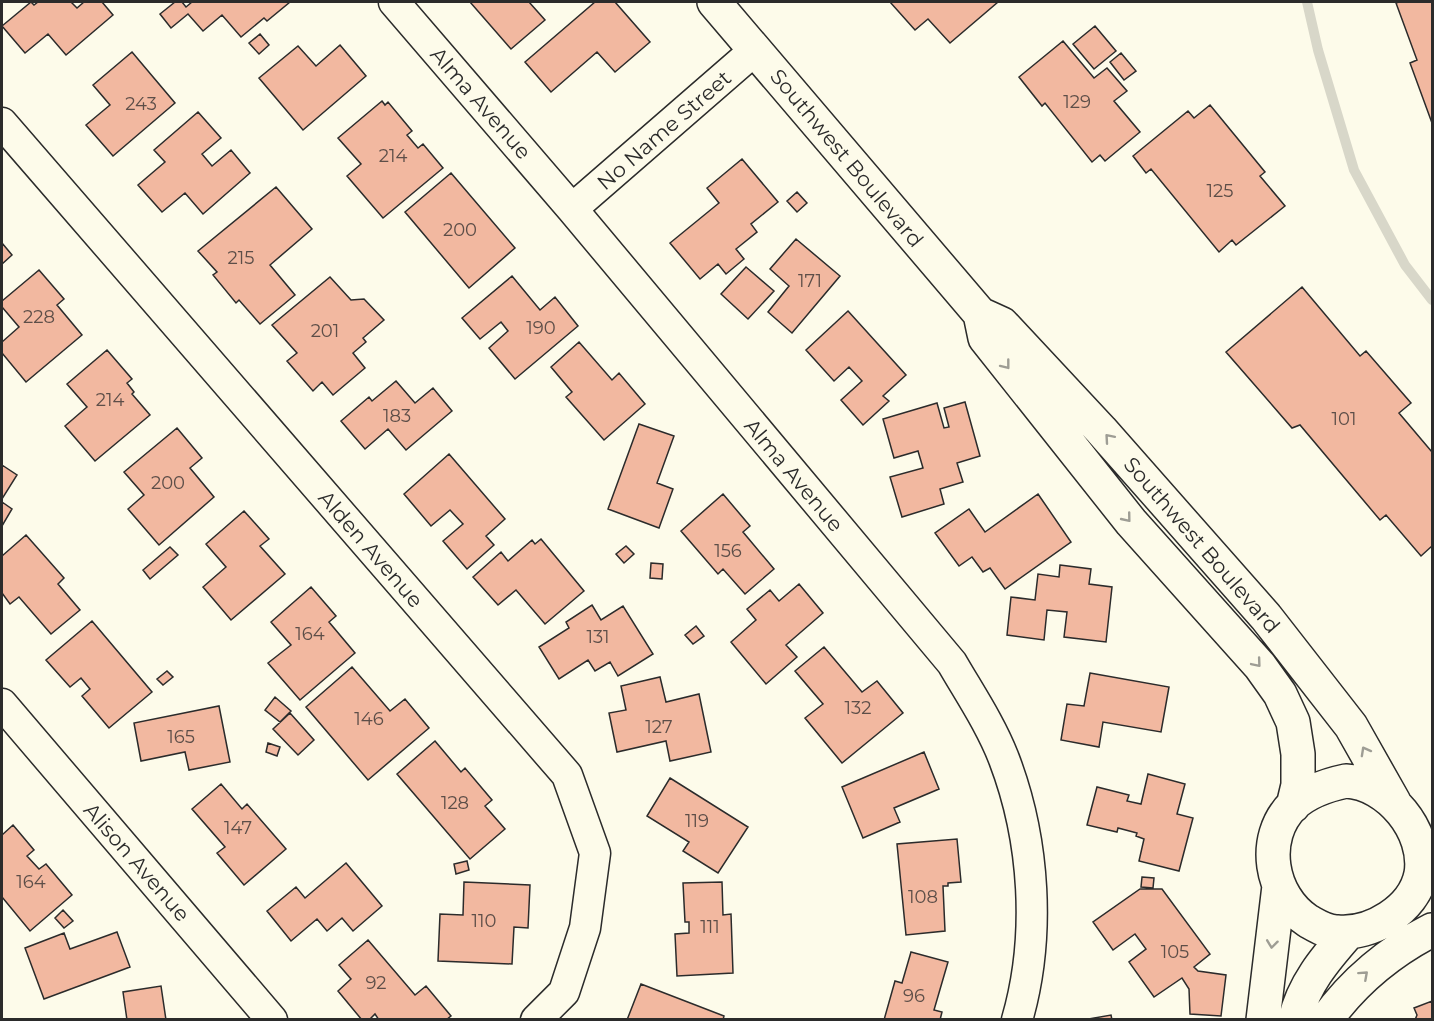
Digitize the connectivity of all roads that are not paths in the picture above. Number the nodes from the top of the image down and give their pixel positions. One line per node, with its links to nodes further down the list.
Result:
1 (394, 2): 5 (street, Alma Avenue)
2 (714, 2): 3 (street, Southwest Boulevard)
3 (755, 51): 5 (street, No Name Street); 6 (street, Southwest Boulevard)
4 (2, 123): 15 (street, Alden Avenue)
5 (572, 209): 16 (street, Alma Avenue)
6 (980, 314): 8 (street, Southwest Boulevard, one-way to 6); 9 (street, Southwest Boulevard, one-way to 9)
7 (2, 704): 14 (street, Alison Avenue)
8 (1394, 802): 9 (street); 10 (street)
9 (1293, 806): 11 (street)
10 (1425, 848): 12 (street)
11 (1279, 886): 12 (street); 17 (street, one-way to 17)
12 (1363, 928): 13 (street); 18 (street)
13 (1432, 929): 19 (street, one-way to 13)
14 (272, 1020)
15 (536, 1020)
16 (1017, 1020)
17 (1263, 1020)
18 (1295, 1020)
19 (1326, 1020)

